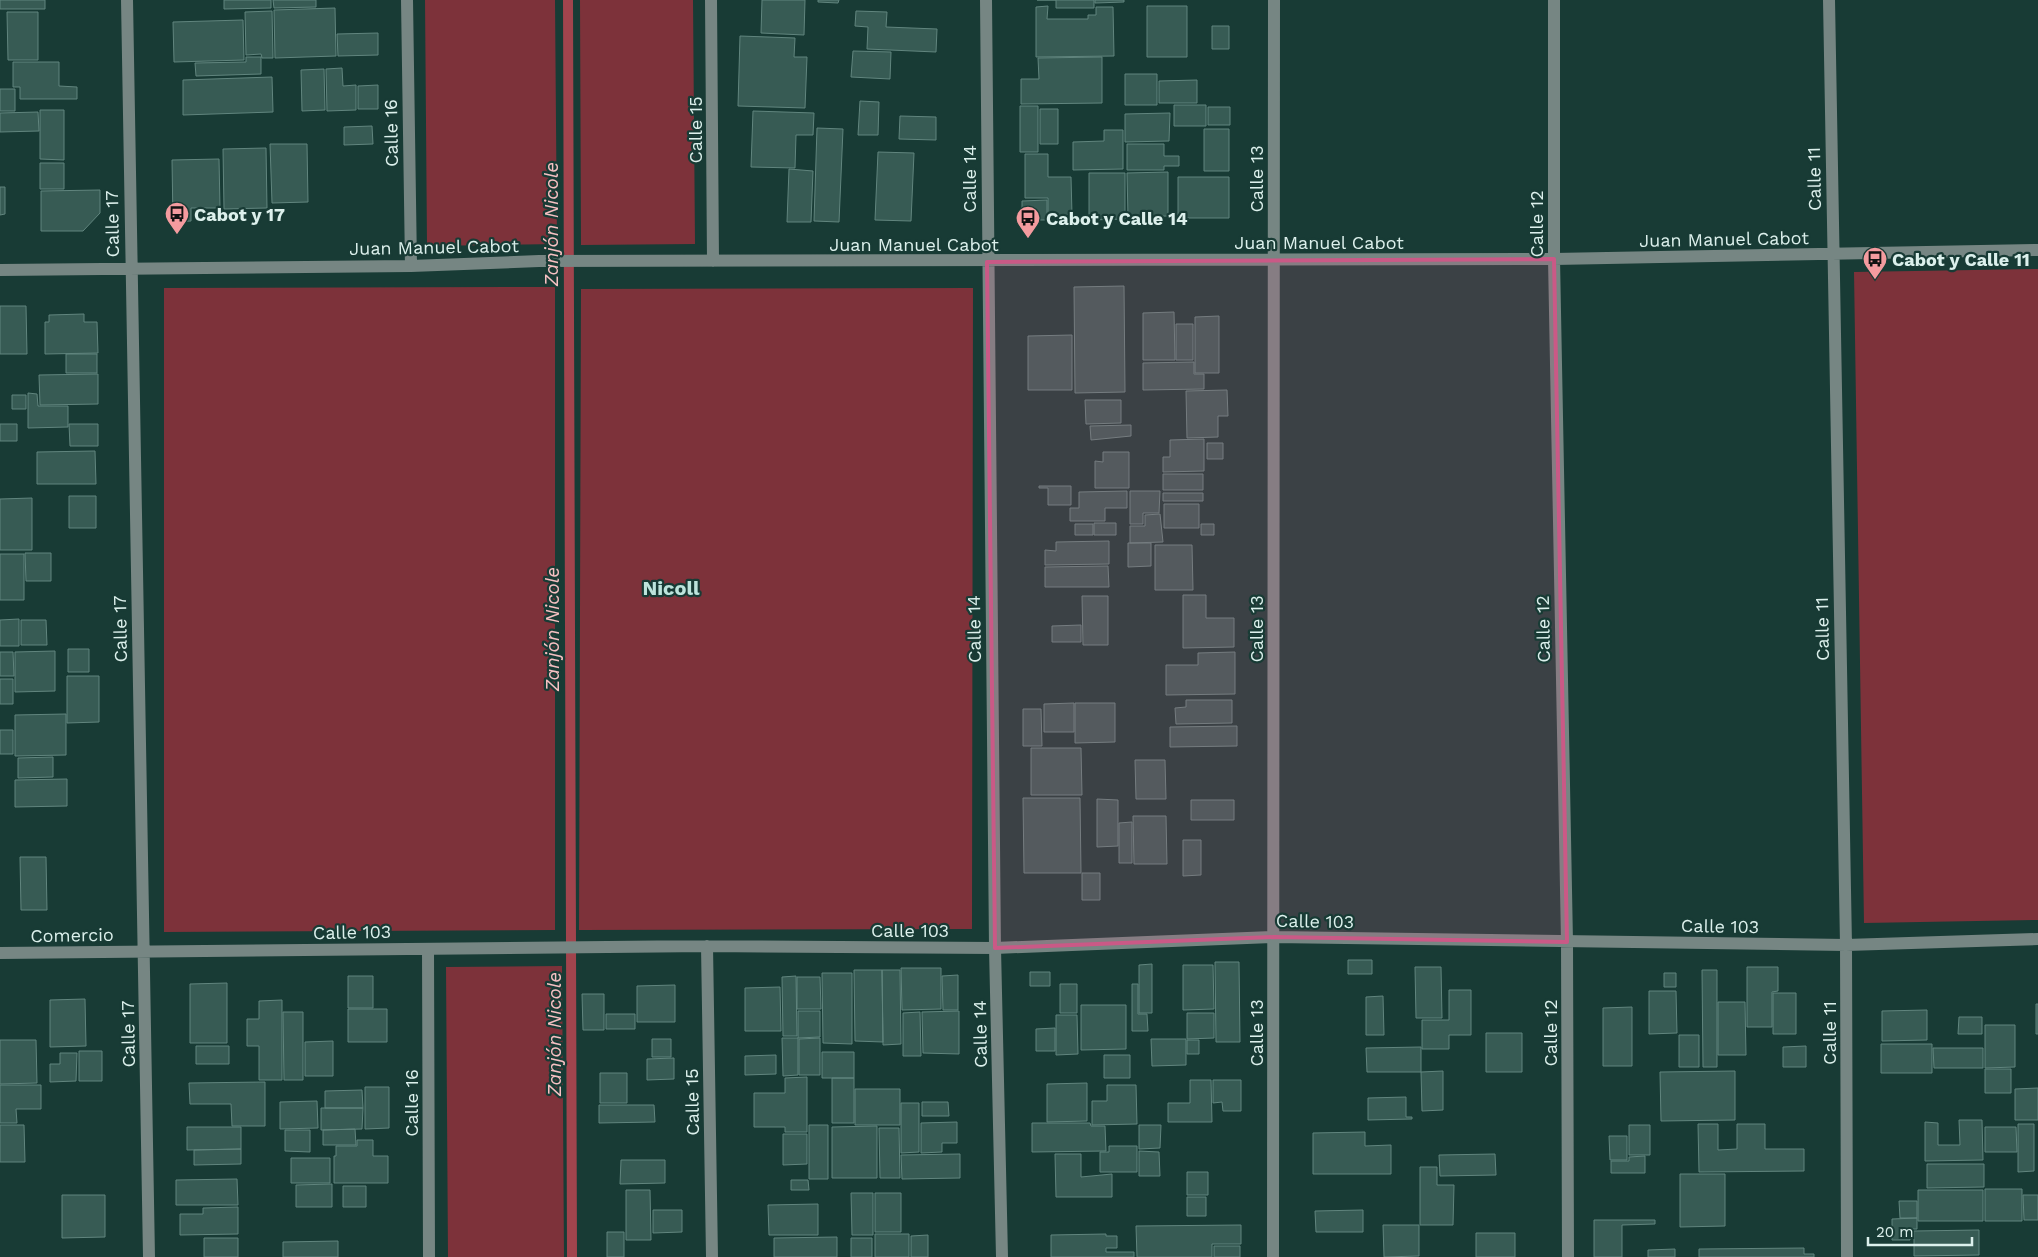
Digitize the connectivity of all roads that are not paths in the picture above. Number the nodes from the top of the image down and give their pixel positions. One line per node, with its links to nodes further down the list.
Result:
1 (127, 0): 15 (street, Calle 17)
2 (407, 0): 14 (street, Calle 16)
3 (712, 0): 12 (street, Calle 15)
4 (986, 0): 13 (street, Calle 14)
5 (1274, 0): 10 (street, Calle 13)
6 (1554, 0): 11 (street, Calle 12)
7 (1829, 0): 9 (street, Calle 11)
8 (2038, 250): 9 (street, Juan Manuel Cabot)
9 (1833, 255): 11 (street, Juan Manuel Cabot); 20 (street, Calle 11)
10 (1274, 259): 11 (street, Juan Manuel Cabot); 13 (street, Juan Manuel Cabot); 17 (street, Calle 13)
11 (1554, 259): 19 (street, Calle 12)
12 (713, 261): 13 (street, Juan Manuel Cabot); 14 (street, Juan Manuel Cabot)
13 (987, 262): 22 (street, Calle 14)
14 (411, 266): 15 (street, Juan Manuel Cabot)
15 (130, 268): 16 (street, Juan Manuel Cabot); 24 (street, Calle 17)
16 (0, 270)
17 (1274, 937): 19 (street, Calle 103); 22 (street, Calle 103); 30 (street, Calle 13)
18 (2038, 939): 20 (street, Calle 103)
19 (1567, 942): 20 (street, Calle 103); 31 (street, Calle 12)
20 (1846, 945): 32 (street, Calle 11)
21 (706, 946): 22 (street, Calle 103); 23 (street, Calle 103); 28 (street, Calle 15)
22 (996, 948): 29 (street, Calle 14)
23 (428, 949): 24 (street, Calle 103); 27 (street, Calle 16)
24 (145, 952): 25 (street, Comercio); 26 (street, Calle 17)
25 (0, 953)
26 (149, 1257)
27 (429, 1257)
28 (712, 1257)
29 (1002, 1257)
30 (1273, 1257)
31 (1568, 1257)
32 (1847, 1257)

